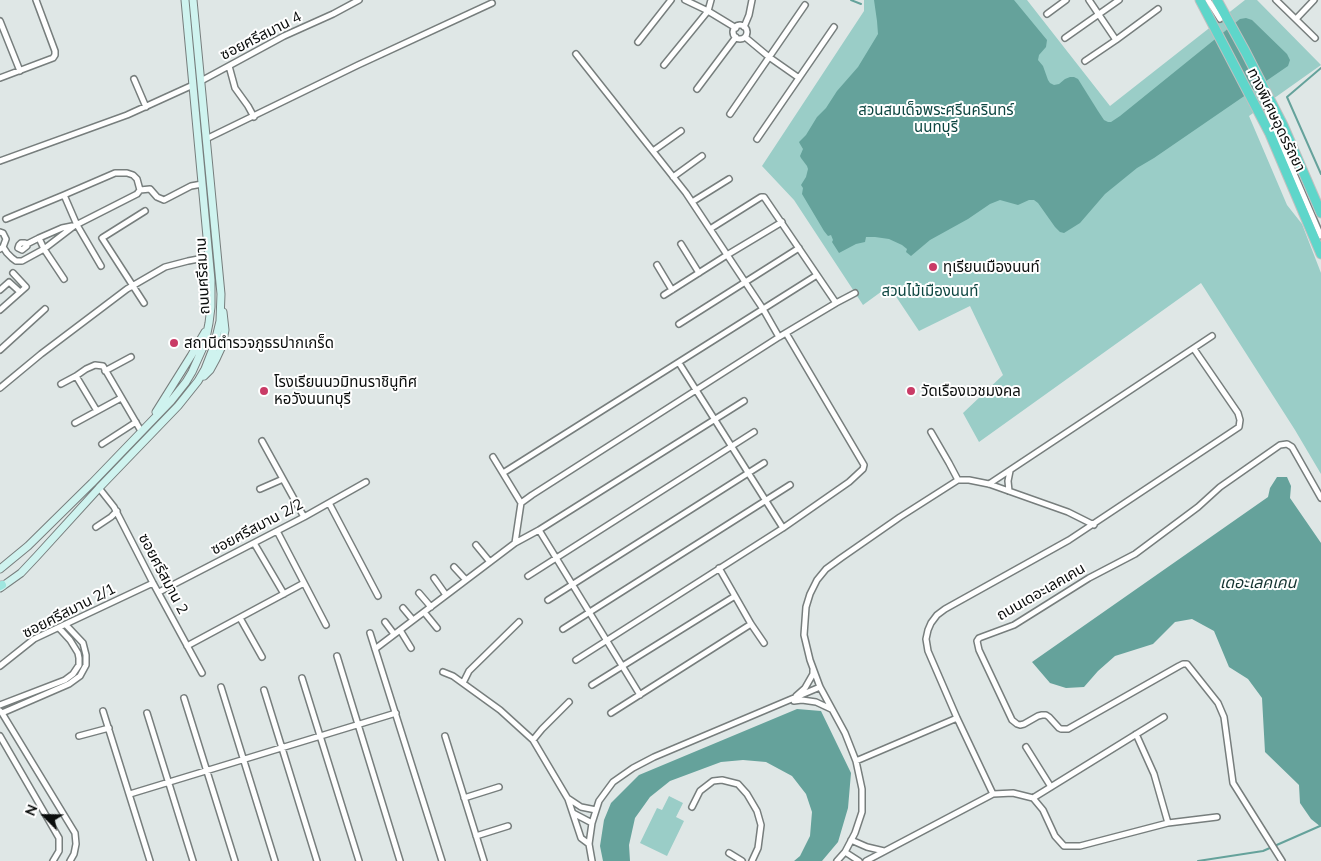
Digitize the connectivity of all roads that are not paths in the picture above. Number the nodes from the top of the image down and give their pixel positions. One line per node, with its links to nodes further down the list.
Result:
1 (36, 0): 40 (street)
2 (186, 0): 45 (main road, ถนนศรีสมาน)
3 (193, 0): 44 (main road, ถนนศรีสมาน)
4 (360, 0): 38 (street, ซอยศรีสมาน 4)
5 (671, 0): 34 (street)
6 (685, 0): 20 (street)
7 (711, 0): 20 (street)
8 (752, 0): 26 (street)
9 (1066, 0): 21 (street)
10 (1089, 0): 22 (street)
11 (1120, 0): 22 (street)
12 (1200, 0): 77 (highway, ทางพิเศษอุดรรัถยา)
13 (1208, 0): 23 (street)
14 (1217, 0): 64 (highway, ทางพิเศษอุดรรัถยา)
15 (1276, 0): 24 (street)
16 (1314, 0): 24 (street)
17 (492, 4): 50 (street)
18 (805, 4): 36 (street)
19 (1158, 9): 33 (street)
20 (708, 11): 28 (street); 39 (street)
21 (1048, 14)
22 (1099, 14): 31 (street); 33 (street)
23 (1220, 19)
24 (1296, 19): 32 (street)
25 (0, 20): 40 (street)
26 (744, 27): 28 (street); 30 (street)
27 (834, 27): 42 (street)
28 (736, 28): 29 (street)
29 (736, 37): 30 (street); 46 (street)
30 (745, 37): 36 (street)
31 (1065, 38)
32 (1315, 38)
33 (1116, 40): 37 (street)
34 (638, 42)
35 (576, 54): 54 (street)
36 (769, 57): 42 (street); 49 (street)
37 (1085, 61)
38 (229, 66): 44 (street, ซอยศรีสมาน 4); 50 (street)
39 (664, 66)
40 (20, 71): 41 (street)
41 (0, 78)
42 (799, 78): 53 (street)
43 (134, 79): 47 (street)
44 (200, 81): 52 (main road, ถนนศรีสมาน)
45 (193, 85): 47 (street); 59 (main road, ถนนศรีสมาน)
46 (698, 90)
47 (146, 107): 56 (street)
48 (1267, 111): 70 (street)
49 (730, 114)
50 (254, 117): 52 (street)
51 (681, 131): 54 (street)
52 (206, 139): 133 (main road, ถนนศรีสมาน)
53 (757, 139)
54 (653, 151): 57 (street)
55 (702, 156): 57 (street)
56 (0, 161)
57 (673, 177): 62 (street)
58 (729, 179): 62 (street)
59 (202, 184): 60 (street); 79 (main road, ถนนศรีสมาน)
60 (138, 192): 61 (street); 67 (street)
61 (64, 195): 65 (street); 67 (street)
62 (692, 202): 68 (street)
63 (145, 211): 87 (street)
64 (1321, 213)
65 (6, 219)
66 (782, 222): 68 (street); 75 (street); 78 (street)
67 (75, 225): 71 (street); 76 (street); 81 (street)
68 (710, 228): 78 (street)
69 (0, 232): 74 (street)
70 (1321, 236)
71 (39, 238): 72 (street); 76 (street)
72 (28, 244)
73 (681, 244): 83 (street)
74 (2, 248): 76 (street)
75 (799, 248): 84 (street); 86 (street)
76 (44, 249): 85 (street)
77 (1321, 254)
78 (727, 255): 83 (street); 86 (street)
79 (208, 257): 87 (street); 117 (main road, ถนนศรีสมาน)
80 (657, 265): 89 (street)
81 (100, 266)
82 (13, 273): 90 (street)
83 (699, 273): 89 (street)
84 (817, 275): 93 (street); 96 (street)
85 (64, 279)
86 (745, 282): 96 (street); 98 (street)
87 (132, 286): 94 (street); 109 (street)
88 (0, 290): 90 (street)
89 (672, 290): 92 (street)
90 (20, 292): 97 (street)
91 (855, 293): 93 (street)
92 (664, 295)
93 (836, 302): 99 (street)
94 (144, 303)
95 (45, 309): 102 (street)
96 (763, 309): 101 (street); 105 (street)
97 (0, 310)
98 (678, 324)
99 (786, 333): 101 (street); 144 (street)
100 (1212, 336): 103 (street)
101 (779, 337): 110 (street)
102 (0, 349)
103 (1194, 349): 125 (street); 142 (street)
104 (131, 356): 106 (street)
105 (679, 363): 110 (street); 126 (street)
106 (105, 371): 107 (street); 111 (street)
107 (76, 376): 108 (street); 113 (street)
108 (61, 384)
109 (0, 388)
110 (696, 390): 114 (street); 139 (street)
111 (121, 398): 113 (street); 115 (street)
112 (744, 401): 114 (street)
113 (97, 411): 116 (street)
114 (714, 419): 122 (street); 145 (street)
115 (136, 422): 117 (street); 121 (street)
116 (75, 423)
117 (142, 432): 154 (main road)
118 (754, 432): 122 (street)
119 (930, 432): 129 (street)
120 (262, 440): 128 (street)
121 (102, 444)
122 (731, 446): 127 (street); 150 (street)
123 (493, 457): 126 (street)
124 (764, 463): 127 (street)
125 (1010, 470): 132 (street); 135 (street)
126 (503, 473): 139 (street)
127 (748, 474): 137 (street); 160 (street)
128 (283, 479): 134 (street); 141 (street)
129 (958, 480): 132 (street); 196 (street)
130 (366, 482): 138 (street, ซอยศรีสมาน 2/2)
131 (790, 484): 137 (street)
132 (989, 484): 135 (street)
133 (99, 488): 140 (street, ซอยศรีสมาน 2); 161 (main road)
134 (260, 489)
135 (1009, 491): 142 (street)
136 (1321, 498): 270 (street, ถนนเดอะเลคเคน)
137 (765, 500): 144 (street); 172 (street)
138 (329, 503): 141 (street, ซอยศรีสมาน 2/2); 166 (street)
139 (522, 503): 148 (street)
140 (117, 511): 143 (street); 158 (street, ซอยศรีสมาน 2)
141 (304, 517): 146 (street, ซอยศรีสมาน 2/2)
142 (1094, 525): 218 (street)
143 (96, 527)
144 (783, 528): 153 (street)
145 (539, 530): 148 (street); 150 (street)
146 (277, 531): 147 (street, ซอยศรีสมาน 2/2); 159 (street)
147 (254, 543): 162 (street, ซอยศรีสมาน 2/2); 164 (street)
148 (515, 543): 151 (street)
149 (476, 545): 151 (street)
150 (556, 558): 155 (street); 160 (street)
151 (490, 562): 157 (street)
152 (454, 567): 157 (street)
153 (719, 568): 167 (street); 186 (street)
154 (0, 569)
155 (528, 576)
156 (434, 578): 165 (street)
157 (466, 580): 165 (street)
158 (153, 583): 162 (street, ซอยศรีสมาน 2); 178 (street, ซอยศรีสมาน 2/1)
159 (304, 583): 164 (street); 179 (street)
160 (572, 585): 168 (street); 172 (street)
161 (1, 586)
162 (159, 592): 188 (street, ซอยศรีสมาน 2)
163 (419, 592): 169 (street)
164 (284, 594): 173 (street)
165 (446, 595): 169 (street)
166 (378, 596)
167 (735, 596): 177 (street); 195 (street)
168 (548, 600)
169 (430, 607): 171 (street)
170 (403, 608): 174 (street)
171 (424, 612): 174 (street); 181 (street)
172 (589, 612): 182 (street); 186 (street)
173 (240, 618): 188 (street); 192 (street)
174 (413, 620): 183 (street)
175 (385, 622): 185 (street)
176 (519, 622): 200 (street)
177 (751, 624): 187 (street); 206 (street)
178 (66, 625): 180 (street, ซอยศรีสมาน 2/1); 201 (street)
179 (326, 625)
180 (58, 628): 194 (street, ซอยศรีสมาน 2/1); 201 (street)
181 (437, 628)
182 (562, 629)
183 (400, 630): 185 (street); 189 (street)
184 (370, 633): 190 (street)
185 (394, 634): 190 (street)
186 (606, 640): 193 (street); 195 (street)
187 (764, 643)
188 (187, 646): 198 (street, ซอยศรีสมาน 2)
189 (411, 648)
190 (375, 649): 215 (street)
191 (337, 656): 219 (street)
192 (262, 657)
193 (576, 660)
194 (0, 666)
195 (623, 666): 202 (street); 206 (street)
196 (813, 669): 204 (street); 208 (street)
197 (443, 672): 200 (street)
198 (202, 673)
199 (302, 678): 224 (street)
200 (463, 683): 226 (street)
201 (60, 685): 210 (street); 213 (street)
202 (592, 685)
203 (221, 687): 229 (street)
204 (820, 687): 208 (street); 211 (street)
205 (264, 690): 228 (street)
206 (640, 695): 216 (street)
207 (184, 698): 231 (street)
208 (790, 701): 211 (street); 241 (street)
209 (570, 702): 226 (street)
210 (0, 705)
211 (832, 709): 230 (street)
212 (103, 711): 220 (street)
213 (1, 712): 254 (street)
214 (147, 713): 232 (street)
215 (396, 713): 219 (street); 262 (street)
216 (612, 713)
217 (1164, 717): 221 (street)
218 (957, 718): 230 (street); 236 (street)
219 (358, 725): 224 (street); 261 (street)
220 (109, 728): 223 (street); 235 (street)
221 (1136, 734): 234 (street); 245 (street)
222 (0, 736): 253 (street)
223 (79, 736)
224 (320, 736): 228 (street); 260 (street)
225 (445, 736): 237 (street)
226 (533, 740): 239 (street)
227 (1026, 747): 234 (street)
228 (282, 748): 229 (street); 259 (street)
229 (243, 759): 231 (street); 258 (street)
230 (856, 761): 248 (street)
231 (207, 770): 232 (street); 257 (street)
232 (169, 782): 235 (street); 256 (street)
233 (499, 787): 237 (street)
234 (1051, 787): 238 (street)
235 (130, 794): 255 (street)
236 (993, 794): 238 (street); 250 (street)
237 (464, 798): 247 (street)
238 (1032, 798): 245 (street)
239 (568, 799): 241 (street); 242 (street)
240 (692, 807): 266 (street)
241 (596, 810): 244 (street)
242 (573, 812): 244 (street); 249 (street)
243 (1217, 817): 245 (street)
244 (592, 823): 249 (street)
245 (1168, 823)
246 (508, 826): 247 (street)
247 (476, 836): 263 (street)
248 (851, 840): 250 (street); 251 (street)
249 (589, 844): 264 (street)
250 (884, 851): 269 (street)
251 (845, 852): 267 (street); 268 (street)
252 (729, 853): 265 (street)
253 (53, 861)
254 (70, 861)
255 (150, 861)
256 (193, 861)
257 (234, 861)
258 (275, 861)
259 (317, 861)
260 (359, 861)
261 (400, 861)
262 (442, 861)
263 (484, 861)
264 (592, 861)
265 (742, 861)
266 (752, 861)
267 (837, 861)
268 (858, 861)
269 (866, 861)
270 (1282, 861)

